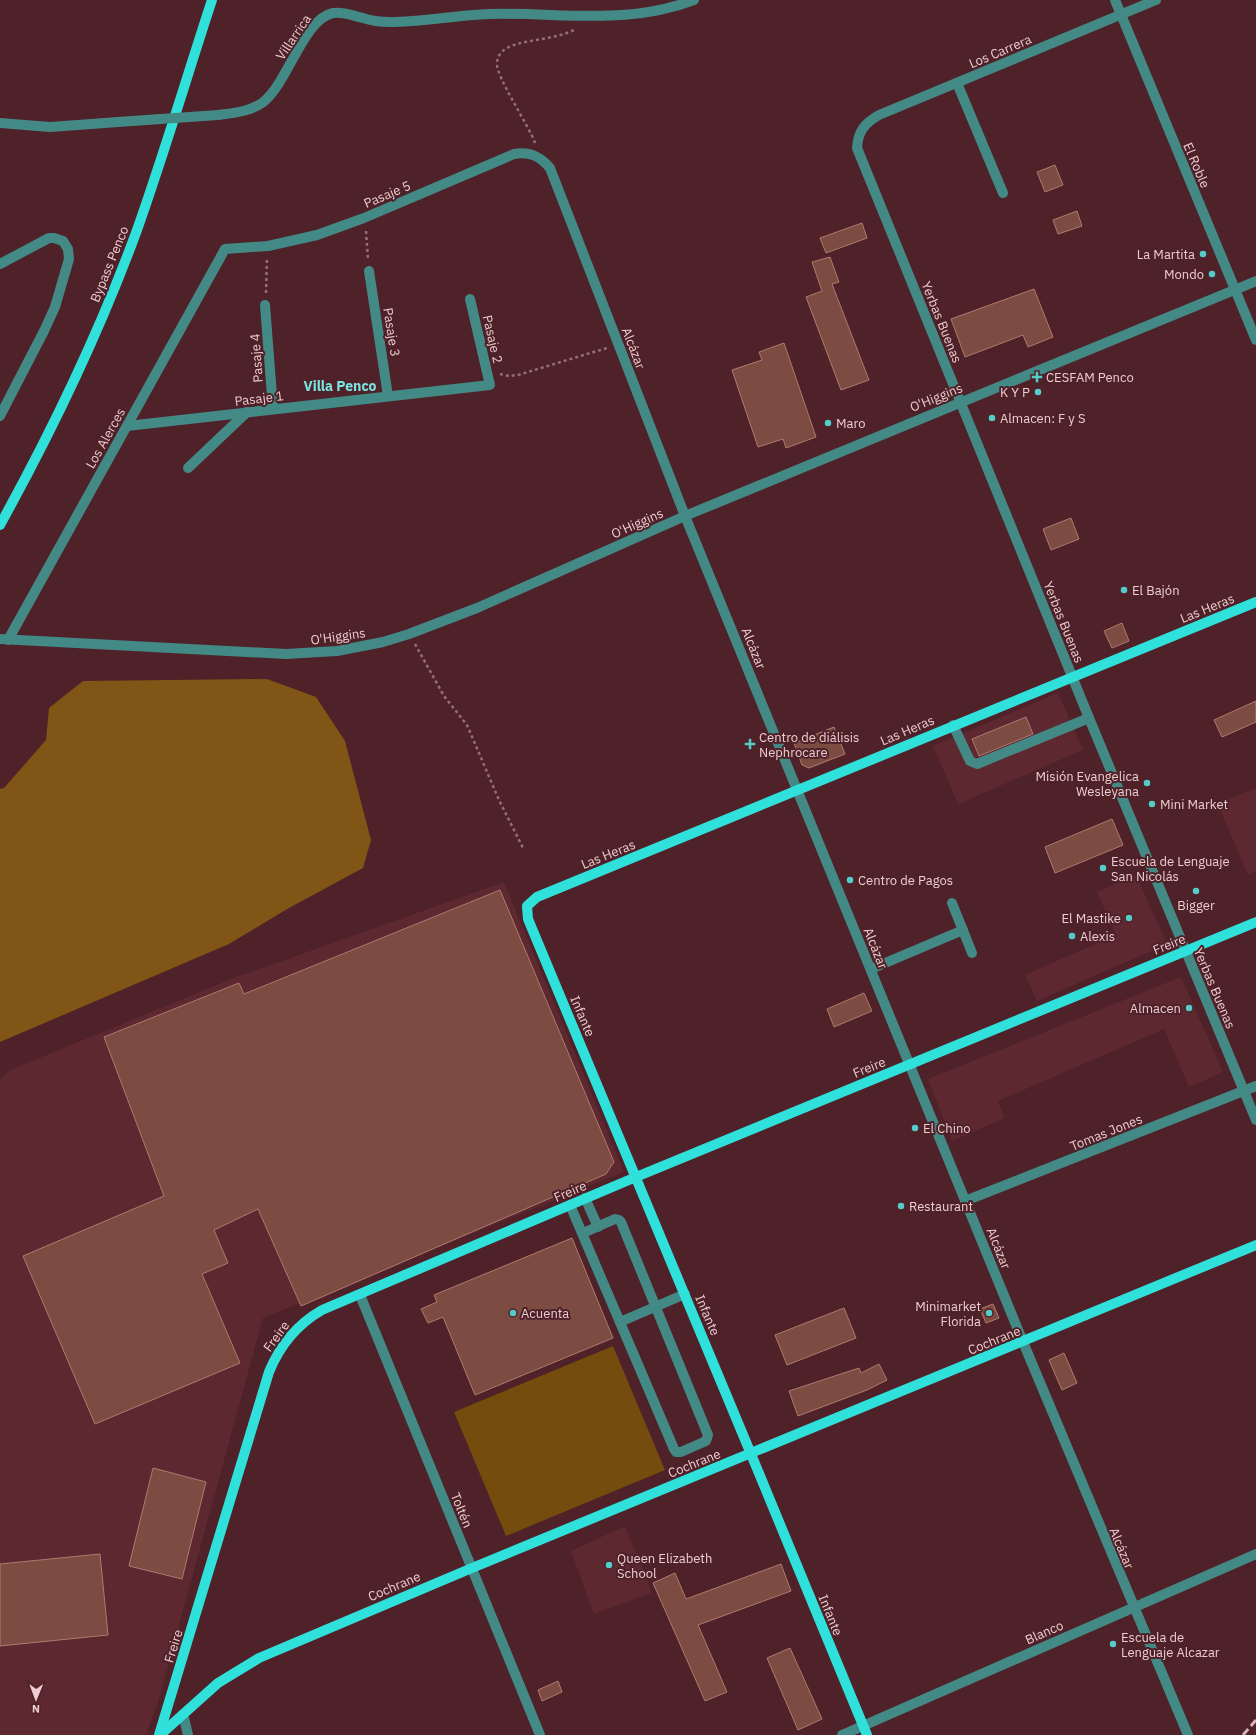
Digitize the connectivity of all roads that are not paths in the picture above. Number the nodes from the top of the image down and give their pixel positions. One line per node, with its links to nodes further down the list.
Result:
1 (212, 0): 28 (main road, Bypass Penco)
2 (694, 0): 7 (street, Villarrica, bridge)
3 (1115, 0): 5 (street, El Roble)
4 (1156, 0): 5 (street, Los Carrera)
5 (1121, 15): 6 (street, Los Carrera); 15 (street, El Roble)
6 (957, 83): 8 (street, Los Carrera); 10 (street)
7 (0, 123)
8 (860, 133): 21 (street, Yerbas Buenas)
9 (550, 168): 11 (street, Pasaje 5); 27 (street, Alcázar)
10 (1003, 194)
11 (225, 249): 25 (street, Los Alerces)
12 (0, 264): 24 (street)
13 (369, 271): 20 (street, Pasaje 3)
14 (1256, 281): 15 (street, O'Higgins)
15 (1235, 289): 18 (street, El Roble); 21 (street, O'Higgins)
16 (470, 299): 19 (street, Pasaje 2)
17 (265, 305): 22 (street, Pasaje 4)
18 (1256, 340)
19 (490, 385): 20 (street, Pasaje 1)
20 (388, 396): 22 (street, Pasaje 1)
21 (960, 401): 27 (street, O'Higgins); 31 (street, Yerbas Buenas)
22 (273, 409): 23 (street, Pasaje 1)
23 (247, 412): 25 (street, Pasaje 1); 26 (street)
24 (0, 416)
25 (127, 426): 30 (street, Los Alerces)
26 (188, 468)
27 (685, 516): 30 (street, O'Higgins); 34 (street, Alcázar)
28 (0, 525)
29 (1256, 602): 31 (main road, Las Heras)
30 (4, 639)
31 (1073, 677): 32 (street, Yerbas Buenas); 33 (main road, Las Heras)
32 (1089, 718): 33 (street); 39 (street, Yerbas Buenas)
33 (953, 725): 34 (main road, Las Heras)
34 (797, 790): 36 (main road, Las Heras); 41 (street, Alcázar)
35 (952, 903): 38 (street)
36 (527, 906): 46 (main road, Infante)
37 (1256, 922): 39 (main road, Freire)
38 (963, 930): 40 (street); 41 (street)
39 (1185, 951): 42 (main road, Freire); 44 (street, Yerbas Buenas)
40 (972, 953)
41 (871, 969): 42 (street, Alcázar)
42 (910, 1065): 46 (main road, Freire); 48 (street, Alcázar)
43 (1256, 1086): 44 (street, Tomas Jones)
44 (1244, 1091): 45 (street, Yerbas Buenas); 48 (street, Tomas Jones)
45 (1256, 1120)
46 (636, 1177): 47 (main road, Freire); 53 (main road, Infante)
47 (586, 1198): 49 (main road, Freire); 50 (street)
48 (965, 1201): 57 (street, Alcázar)
49 (570, 1205): 51 (street); 54 (main road, Freire)
50 (598, 1227): 51 (street); 55 (street)
51 (583, 1233): 56 (street)
52 (1256, 1246): 57 (main road, Cochrane)
53 (685, 1294): 55 (street); 58 (main road, Infante)
54 (360, 1295): 60 (street, Toltén); 64 (main road, Freire)
55 (656, 1307): 56 (street); 56 (street)
56 (620, 1322)
57 (1023, 1342): 58 (main road, Cochrane); 61 (street, Alcázar)
58 (752, 1454): 60 (main road, Cochrane); 63 (main road, Infante)
59 (1256, 1554): 61 (street, Blanco)
60 (472, 1568): 62 (main road, Cochrane); 66 (street, Toltén)
61 (1133, 1608): 63 (street, Blanco); 68 (street, Alcázar)
62 (183, 1714): 64 (main road, Cochrane); 65 (street)
63 (865, 1730): 67 (street, Blanco)
64 (160, 1735)
65 (188, 1735)
66 (540, 1735)
67 (842, 1735)
68 (1188, 1735)

